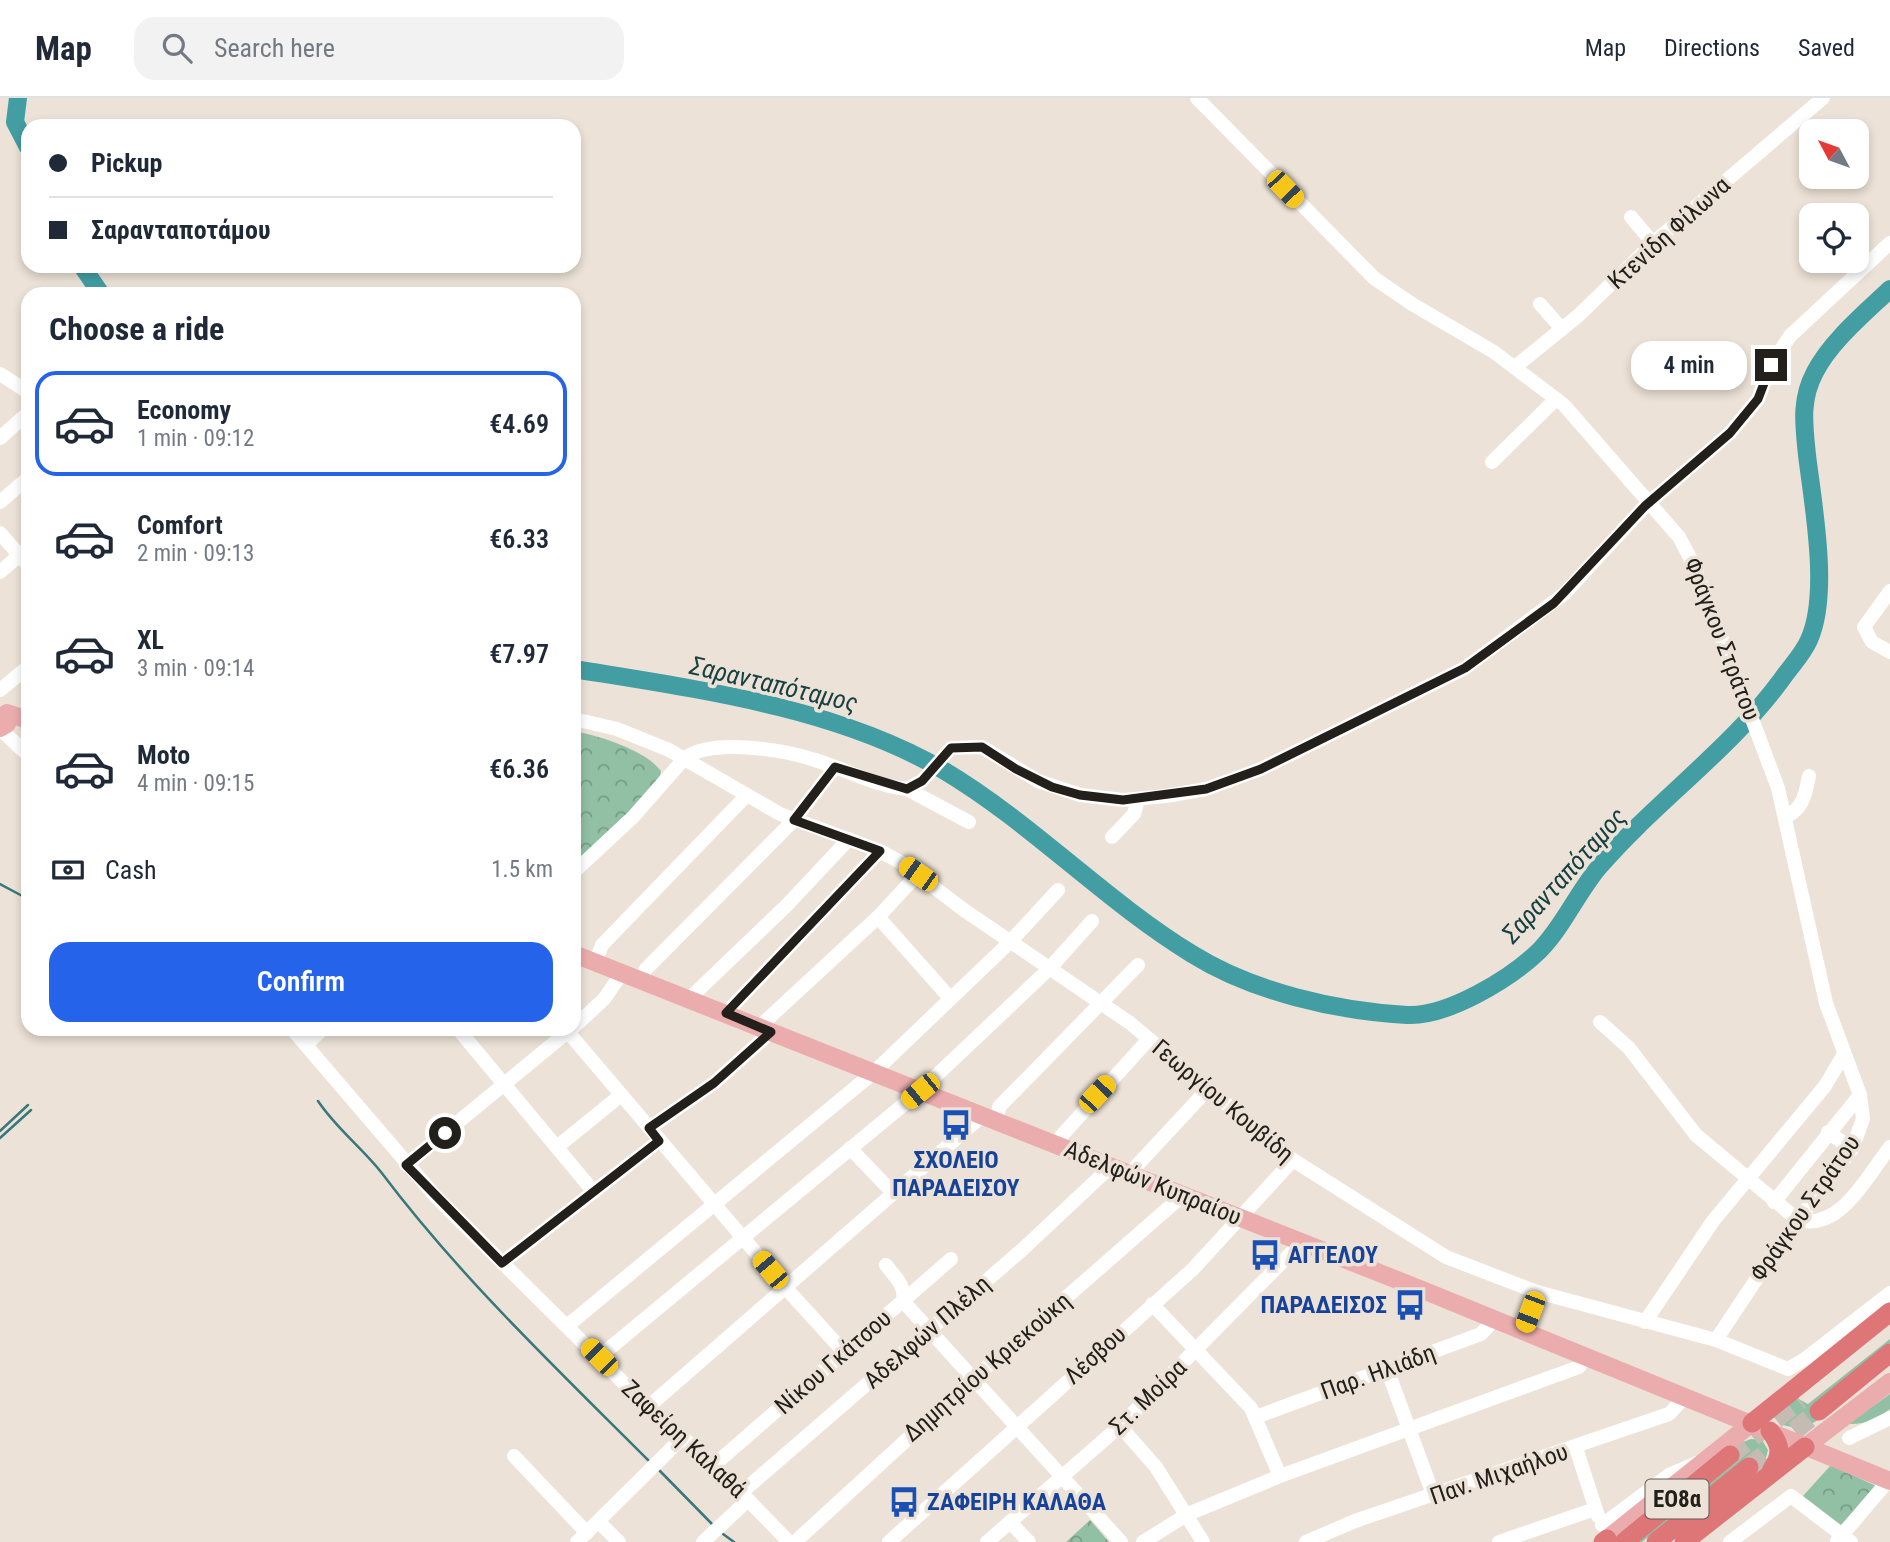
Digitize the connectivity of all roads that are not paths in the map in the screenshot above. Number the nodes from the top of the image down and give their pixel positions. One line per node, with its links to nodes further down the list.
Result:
1 (1197, 98): 8 (street, Φράγκου Στράτου)
2 (1823, 98): 4 (street, Κτενίδη Φίλωνα)
3 (1631, 217): 4 (street)
4 (1653, 243): 7 (street, Κτενίδη Φίλωνα)
5 (1890, 243): 17 (street)
6 (1539, 304): 7 (street)
7 (1562, 329): 8 (street, Κτενίδη Φίλωνα)
8 (1515, 367): 11 (street, Φράγκου Στράτου)
9 (0, 374): 10 (street)
10 (21, 388)
11 (1556, 398): 14 (street); 17 (street, Φράγκου Στράτου)
12 (21, 419): 13 (street)
13 (0, 438)
14 (1492, 462)
15 (21, 484): 16 (street)
16 (0, 502)
17 (1651, 503): 36 (street); 37 (street, Φράγκου Στράτου)
18 (0, 533): 19 (street)
19 (21, 552)
20 (21, 559): 21 (street)
21 (0, 572)
22 (1890, 591): 23 (street)
23 (1890, 652)
24 (21, 673): 25 (street)
25 (0, 690)
26 (2, 717): 27 (main road); 29 (main road); 30 (street)
27 (21, 719)
28 (581, 721): 31 (street, Γεωργίου Κουβίδη)
29 (21, 725)
30 (21, 742)
31 (684, 759): 32 (street); 35 (street, Γεωργίου Κουβίδη); 43 (street)
32 (835, 767): 34 (street); 38 (street)
33 (1809, 776): 37 (street)
34 (907, 789): 36 (street); 39 (street)
35 (746, 796): 38 (street, Γεωργίου Κουβίδη); 50 (street)
36 (1138, 800): 40 (street)
37 (1786, 817): 67 (street, Φράγκου Στράτου)
38 (794, 820): 41 (street, Γεωργίου Κουβίδη); 54 (street)
39 (968, 822)
40 (1112, 837)
41 (849, 839): 42 (street, Γεωργίου Κουβίδη); 56 (street)
42 (880, 851): 44 (street, Γεωργίου Κουβίδη); 58 (street)
43 (581, 863)
44 (918, 874): 46 (street); 48 (street, Γεωργίου Κουβίδη)
45 (1058, 890): 48 (street)
46 (878, 917): 55 (street); 61 (street)
47 (1092, 920): 52 (street)
48 (1010, 942): 52 (street, Γεωργίου Κουβίδη); 55 (street)
49 (581, 957): 50 (main road, Αδελφών Κυπραίου)
50 (595, 963): 53 (main road, Αδελφών Κυπραίου)
51 (1138, 965): 57 (street)
52 (1049, 969): 57 (street, Γεωργίου Κουβίδη); 71 (street)
53 (622, 973): 54 (main road, Αδελφών Κυπραίου); 59 (street)
54 (640, 980): 56 (main road, Αδελφών Κυπραίου)
55 (950, 998): 68 (street)
56 (689, 999): 58 (main road, Αδελφών Κυπραίου)
57 (1102, 1004): 66 (street, Γεωργίου Κουβίδη); 74 (street)
58 (726, 1013): 61 (main road, Αδελφών Κυπραίου)
59 (581, 1020)
60 (1600, 1022): 87 (street)
61 (765, 1029): 68 (main road, Αδελφών Κυπραίου); 75 (street)
62 (315, 1036): 84 (street, Ζαφείρη Καλαθά)
63 (464, 1036): 69 (street)
64 (562, 1036): 69 (street)
65 (576, 1036): 72 (street)
66 (1149, 1040): 70 (street, Γεωργίου Κουβίδη); 78 (street)
67 (1844, 1054): 73 (street, Φράγκου Στράτου); 87 (street)
68 (873, 1073): 71 (main road, Αδελφών Κυπραίου); 92 (street)
69 (504, 1084): 79 (street); 84 (street)
70 (1207, 1090): 83 (street, Γεωργίου Κουβίδη); 86 (street)
71 (920, 1091): 74 (main road, Αδελφών Κυπραίου); 81 (street)
72 (621, 1095): 75 (street); 79 (street)
73 (1860, 1095): 76 (street); 82 (street, Φράγκου Στράτου)
74 (989, 1119): 78 (main road, Αδελφών Κυπραίου); 89 (street)
75 (649, 1128): 77 (street)
76 (1828, 1132): 82 (street); 91 (street)
77 (659, 1141): 88 (street); 92 (street)
78 (1055, 1143): 85 (main road, Αδελφών Κυπραίου)
79 (558, 1147): 88 (street)
80 (1890, 1147): 94 (street)
81 (850, 1148): 89 (street); 95 (street)
82 (1852, 1149): 94 (street, Φράγκου Στράτου)
83 (1293, 1160): 93 (street, Λέσβου); 101 (street, Γεωργίου Κουβίδη)
84 (406, 1165): 98 (street, Ζαφείρη Καλαθά)
85 (1107, 1166): 86 (main road, Αδελφών Κυπραίου); 110 (street, Αδελφών Πλέλη)
86 (1128, 1175): 90 (main road, Αδελφών Κυπραίου)
87 (1746, 1179): 91 (street); 107 (street)
88 (594, 1192): 98 (street)
89 (893, 1193): 100 (street)
90 (1182, 1196): 93 (main road, Αδελφών Κυπραίου); 119 (street, Δημητρίου Κριεκούκη)
91 (1774, 1202): 94 (street)
92 (713, 1203): 95 (street); 108 (street)
93 (1241, 1219): 96 (main road, Αδελφών Κυπραίου); 104 (street, Λέσβου)
94 (1798, 1220): 112 (street, Φράγκου Στράτου)
95 (742, 1236): 100 (street); 116 (street)
96 (1301, 1243): 106 (main road, Αδελφών Κυπραίου); 113 (street, Στ. Μοίρα)
97 (951, 1259): 103 (street, Νίκου Γκάτσου)
98 (502, 1263): 108 (street, Ζαφείρη Καλαθά)
99 (886, 1265): 103 (street)
100 (784, 1286): 114 (street); 123 (street)
101 (1537, 1292): 107 (street, Γεωργίου Κουβίδη); 111 (street)
102 (1890, 1293): 112 (street, Γεωργίου Κουβίδη)
103 (903, 1301): 110 (street); 114 (street, Νίκου Γκάτσου)
104 (1152, 1304): 113 (street); 129 (street, Λέσβου)
105 (1890, 1312): 122 (highway)
106 (1494, 1320): 111 (main road, Αδελφών Κυπραίου); 118 (street, Παρ. Ηλιάδη)
107 (1645, 1322): 112 (street, Γεωργίου Κουβίδη)
108 (567, 1326): 116 (street, Ζαφείρη Καλαθά)
109 (1890, 1328): 122 (highway)
110 (931, 1329): 119 (street); 146 (street, Αδελφών Πλέλη)
111 (1522, 1331): 117 (main road, Αδελφών Κυπραίου)
112 (1716, 1340)
113 (1196, 1351): 126 (street); 130 (street, Στ. Μοίρα)
114 (844, 1352): 140 (street, Νίκου Γκάτσου)
115 (1890, 1353): 125 (highway)
116 (599, 1357): 123 (street, Ζαφείρη Καλαθά)
117 (1585, 1357): 121 (main road, Αδελφών Κυπραίου); 131 (street)
118 (1387, 1370): 126 (street, Παρ. Ηλιάδη); 131 (street)
119 (973, 1378): 129 (street); 158 (street, Δημητρίου Κριεκούκη)
120 (1890, 1382): 127 (main road)
121 (1685, 1397): 124 (main road, Αδελφών Κυπραίου); 136 (street, Παν. Μιχαήλου)
122 (1791, 1399): 132 (highway); 132 (highway)
123 (648, 1407): 133 (street, Ζαφείρη Καλαθά)
124 (1718, 1409): 132 (main road, Αδελφών Κυπραίου); 137 (main road)
125 (1819, 1411)
126 (1256, 1417): 143 (street)
127 (1836, 1423): 135 (main road); 139 (main road)
128 (1887, 1425): 134 (street)
129 (1016, 1426): 144 (street); 159 (street, Λέσβου)
130 (1120, 1426): 144 (street, Στ. Μοίρα); 149 (street)
131 (1411, 1429): 143 (street); 147 (street)
132 (1769, 1430): 135 (main road, Αδελφών Κυπραίου); 137 (main road); 142 (highway)
133 (683, 1437): 140 (street, Ζαφείρη Καλαθά); 150 (street)
134 (1849, 1438)
135 (1805, 1447): 139 (main road, Αδελφών Κυπραίου); 142 (highway)
136 (1576, 1448): 147 (street, Παν. Μιχαήλου); 148 (street)
137 (1717, 1455): 152 (highway, ΕΟ8α); 152 (main road)
138 (514, 1456): 153 (street)
139 (1843, 1462): 145 (main road, Αδελφών Κυπραίου)
140 (714, 1465): 146 (street, Ζαφείρη Καλαθά)
141 (1749, 1467): 167 (highway, ΕΟ8α)
142 (1769, 1473): 168 (highway)
143 (1280, 1476): 149 (street)
144 (1061, 1477): 151 (street, Στ. Μοίρα); 162 (street)
145 (1889, 1481): 154 (street)
146 (745, 1496): 156 (street, Αδελφών Πλέλη); 157 (street, Ζαφείρη Καλαθά)
147 (1434, 1497): 165 (street, Παν. Μιχαήλου)
148 (1595, 1509): 152 (street); 166 (street)
149 (1188, 1514): 163 (street); 164 (street)
150 (599, 1522): 153 (street); 155 (street)
151 (1010, 1522): 160 (street, Στ. Μοίρα); 161 (street)
152 (1609, 1537)
153 (582, 1538)
154 (1843, 1540): 169 (street)
155 (619, 1542)
156 (703, 1542)
157 (789, 1542)
158 (795, 1542)
159 (889, 1542)
160 (987, 1542)
161 (1029, 1542)
162 (1121, 1542)
163 (1143, 1542)
164 (1203, 1542)
165 (1306, 1542)
166 (1499, 1542)
167 (1656, 1542)
168 (1684, 1542)
169 (1730, 1542)

